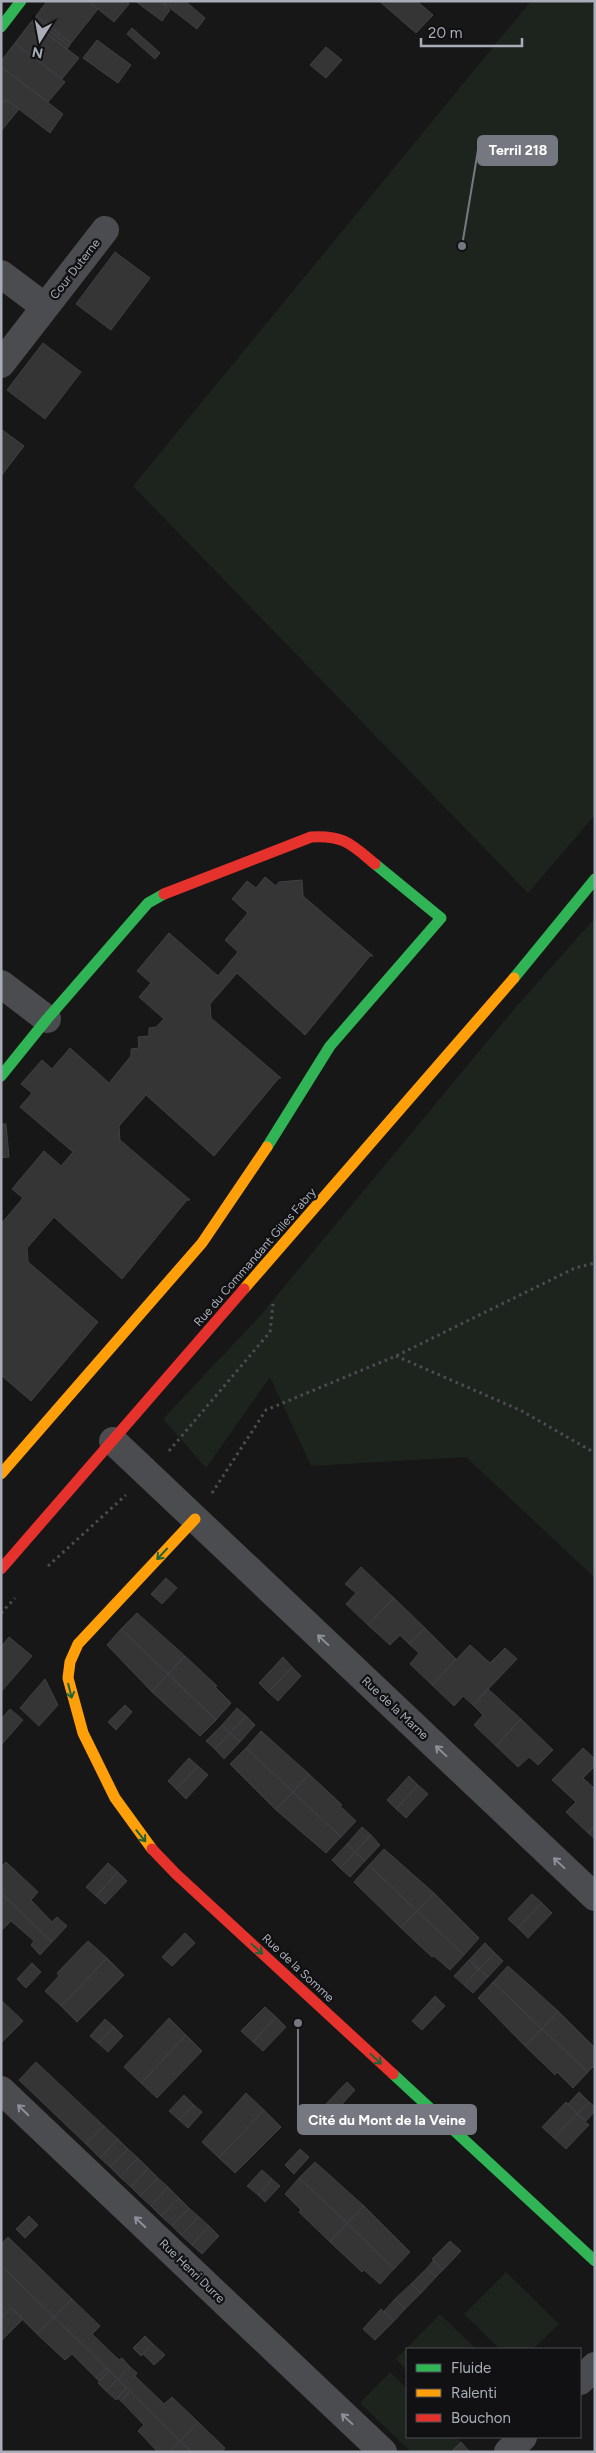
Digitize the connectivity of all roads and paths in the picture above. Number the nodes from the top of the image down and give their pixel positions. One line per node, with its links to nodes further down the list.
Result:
1 (21, 1): 2 (street)
2 (1, 27)
3 (105, 230): 5 (street, Cour Duterne)
4 (1, 274): 5 (street, Cour Duterne)
5 (45, 307): 6 (street, Cour Duterne)
6 (1, 364)
7 (595, 878): 9 (street, Rue du Commandant Gilles Fabry)
8 (595, 897): 9 (street, Rue du Commandant Gilles Fabry)
9 (528, 962): 16 (street, Rue du Commandant Gilles Fabry)
10 (1, 984): 11 (street)
11 (47, 1019): 12 (street); 18 (street)
12 (1, 1076)
13 (595, 1263): 15 (path)
14 (274, 1294): 19 (path)
15 (396, 1356): 17 (path); 20 (path)
16 (112, 1441): 19 (street, Rue de la Marne); 21 (street, Rue du Commandant Gilles Fabry)
17 (595, 1452)
18 (1, 1474)
19 (149, 1474): 20 (street, Rue de la Marne); 22 (path)
20 (196, 1518): 25 (street, Rue de la Marne, one-way to 20); 27 (street, Rue de la Somme, one-way to 27)
21 (1, 1569)
22 (42, 1572)
23 (16, 1596): 24 (path)
24 (1, 1613)
25 (595, 1896)
26 (1, 2090): 31 (street, Rue Henri Durre, one-way to 26)
27 (595, 2261)
28 (595, 2366): 29 (street)
29 (581, 2380)
30 (522, 2438): 32 (street)
31 (383, 2452)
32 (508, 2452)

